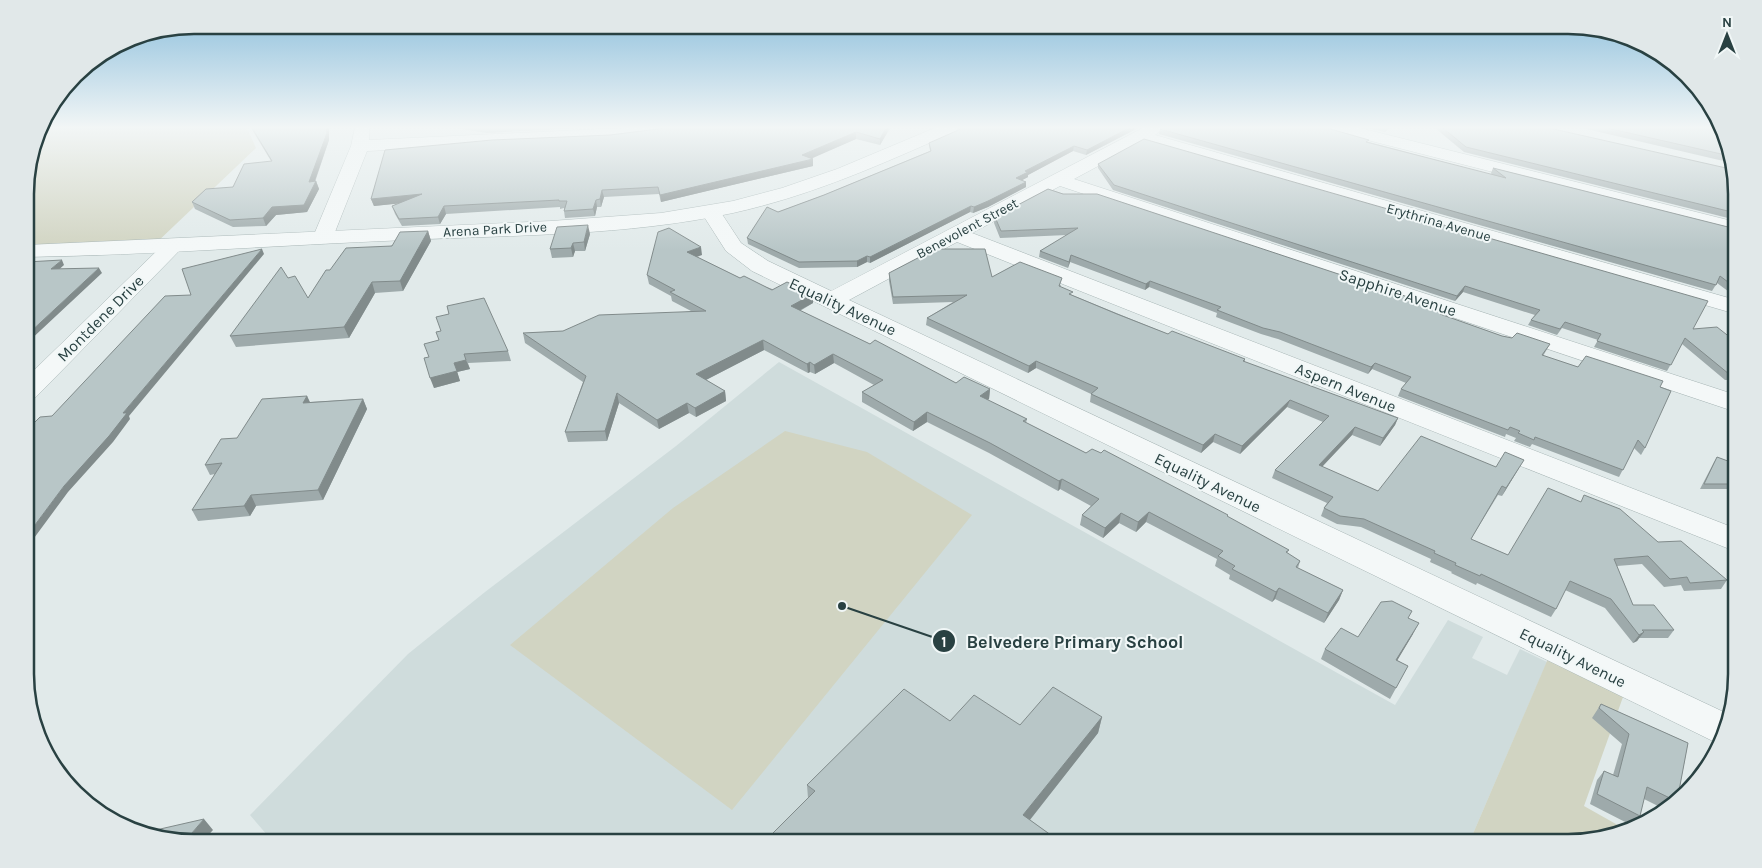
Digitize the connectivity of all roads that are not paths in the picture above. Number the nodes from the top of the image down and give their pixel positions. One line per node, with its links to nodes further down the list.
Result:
1 (348, 169): 10 (street)
2 (855, 169): 7 (street, Arena Park Drive)
3 (1081, 169): 6 (street, Benevolent Street)
4 (1271, 169): 14 (street, Erythrina Avenue)
5 (1499, 169): 8 (street)
6 (1060, 180): 9 (street, Benevolent Street); 16 (street, Sapphire Avenue)
7 (711, 212): 10 (street, Arena Park Drive); 13 (street, Equality Avenue)
8 (1728, 226)
9 (956, 234): 13 (street, Benevolent Street); 17 (street, Aspern Avenue)
10 (323, 237): 11 (street, Arena Park Drive)
11 (174, 245): 12 (street, Arena Park Drive); 15 (street, Montdene Drive)
12 (34, 251)
13 (831, 300): 18 (street, Equality Avenue)
14 (1728, 305)
15 (34, 384)
16 (1728, 401)
17 (1728, 537)
18 (1719, 728)

